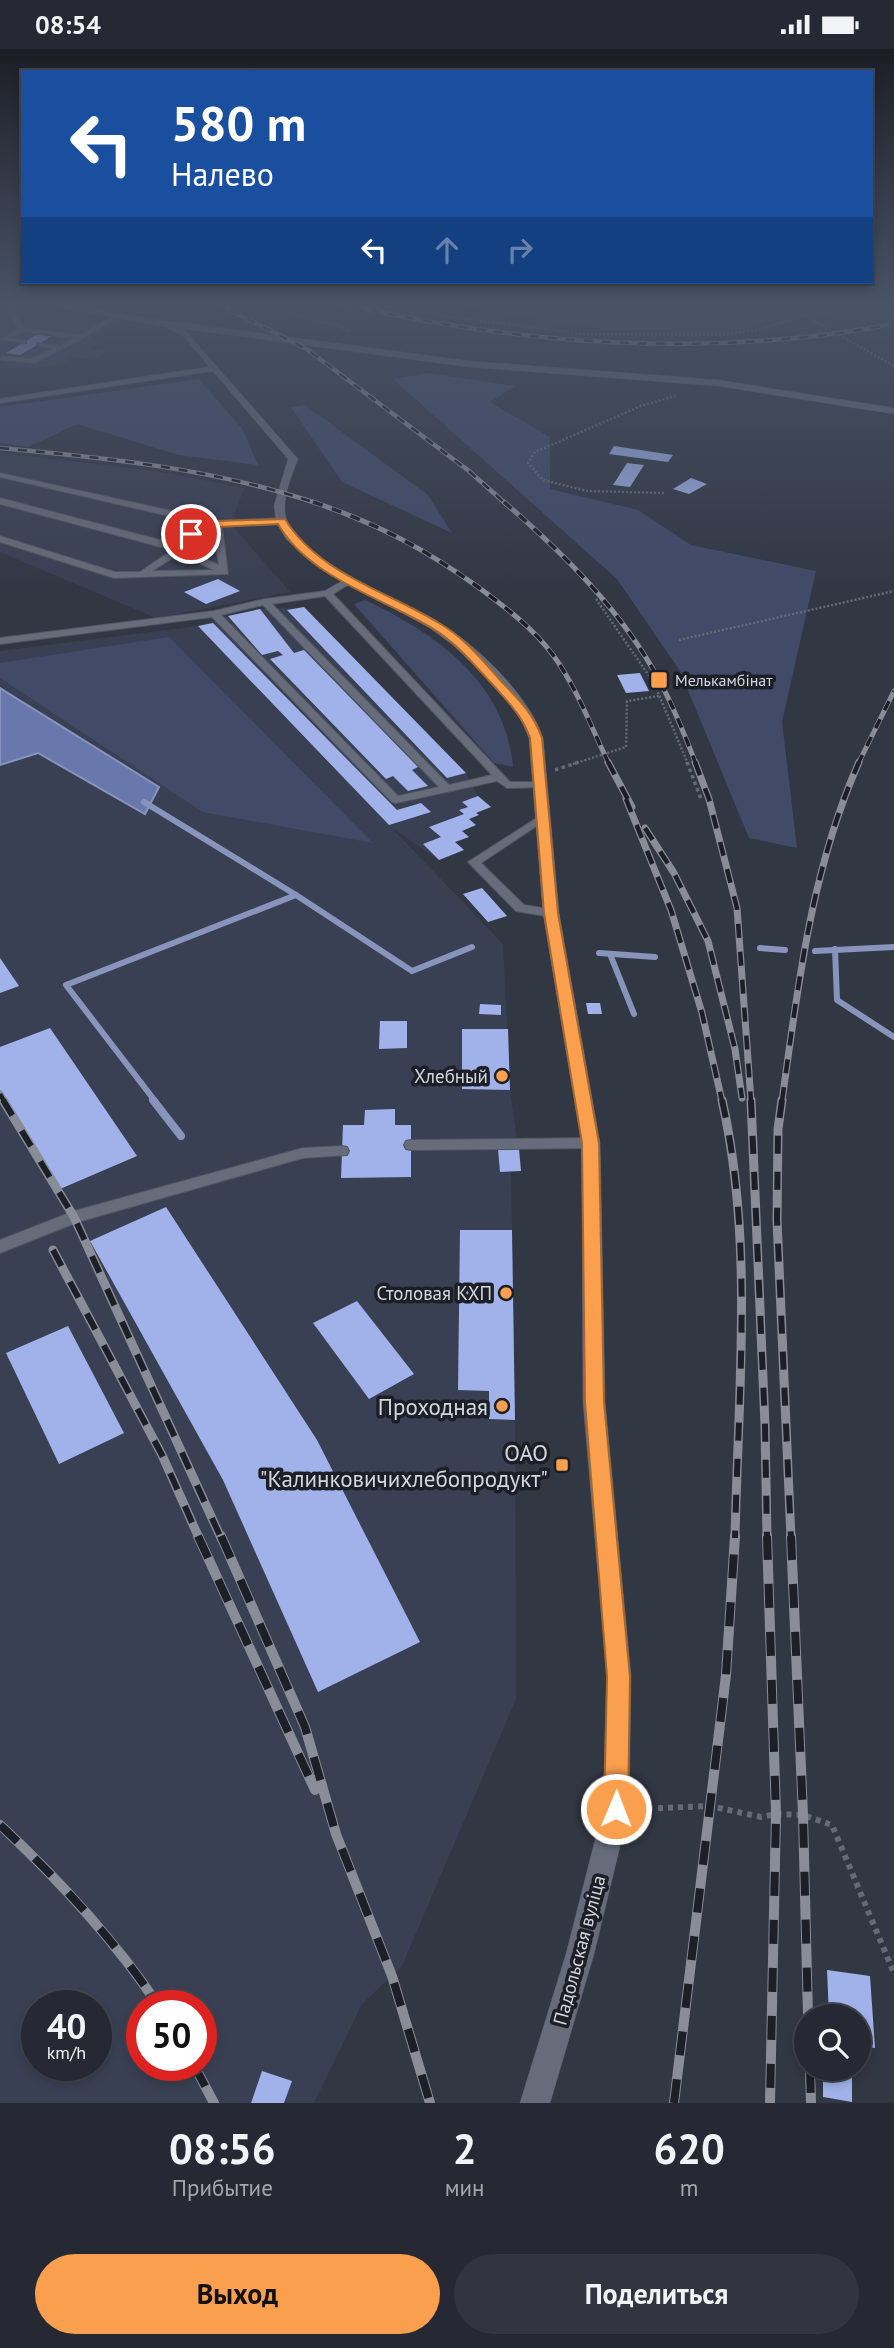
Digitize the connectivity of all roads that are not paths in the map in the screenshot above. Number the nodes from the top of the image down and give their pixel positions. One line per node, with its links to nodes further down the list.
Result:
1 (248, 398): 6 (main road)
2 (812, 398): 3 (main road)
3 (894, 411)
4 (0, 475): 7 (lane)
5 (0, 501): 9 (lane)
6 (281, 521): 7 (lane); 13 (main road, Падольская вуліца)
7 (217, 524): 9 (lane); 10 (lane); 11 (lane)
8 (0, 539): 12 (lane)
9 (165, 544): 10 (lane)
10 (178, 550): 11 (lane); 12 (lane)
11 (225, 572): 12 (lane)
12 (142, 574)
13 (349, 581): 14 (lane); 19 (main road, Падольская вуліца)
14 (327, 593): 15 (lane); 18 (lane)
15 (265, 602): 16 (lane); 20 (lane)
16 (214, 614): 17 (lane); 20 (lane)
17 (0, 641)
18 (499, 777): 19 (lane); 20 (lane)
19 (540, 780): 21 (main road, Падольская вуліца)
20 (446, 788)
21 (543, 817): 22 (main road, Падольская вуліца); 22 (lane)
22 (551, 913): 23 (main road, Падольская вуліца)
23 (591, 1143): 24 (lane); 27 (main road, Падольская вуліца)
24 (411, 1145)
25 (342, 1151): 26 (lane)
26 (0, 1247)
27 (535, 2103)

